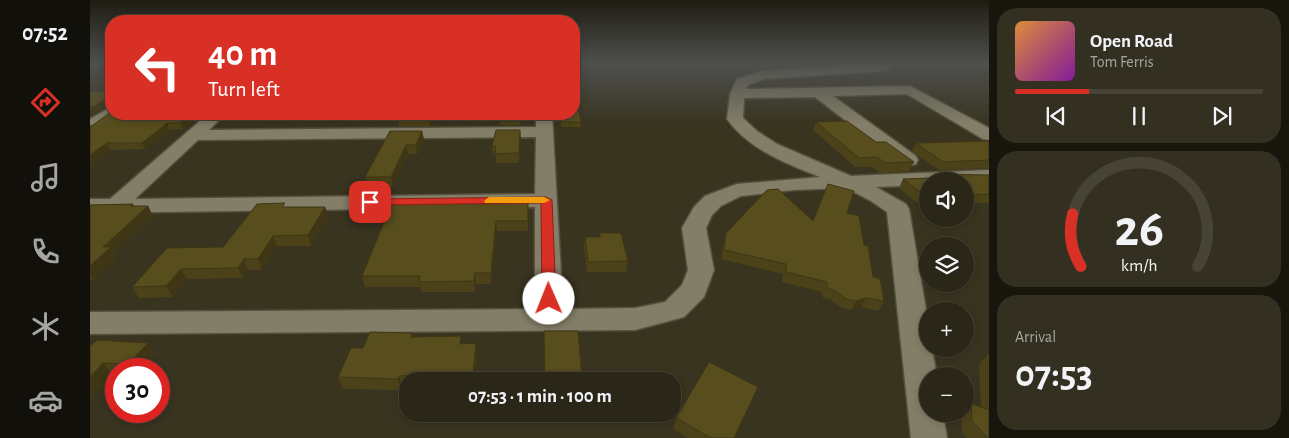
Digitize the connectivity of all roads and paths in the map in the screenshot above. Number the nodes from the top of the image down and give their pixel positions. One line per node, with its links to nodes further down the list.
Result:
1 (741, 83): 3 (street)
2 (818, 92): 3 (street); 9 (street); 10 (street)
3 (737, 94): 14 (street)
4 (105, 116): 7 (street)
5 (210, 120): 8 (street)
6 (544, 123): 8 (street); 15 (street)
7 (90, 126)
8 (193, 135): 17 (street)
9 (989, 135)
10 (925, 172)
11 (989, 176): 12 (street)
12 (974, 177)
13 (919, 178): 14 (street)
14 (845, 181): 18 (street); 20 (street)
15 (546, 200): 17 (street); 18 (street)
16 (90, 206): 17 (street)
17 (115, 206)
18 (549, 318): 19 (street)
19 (90, 323)
20 (928, 438)

